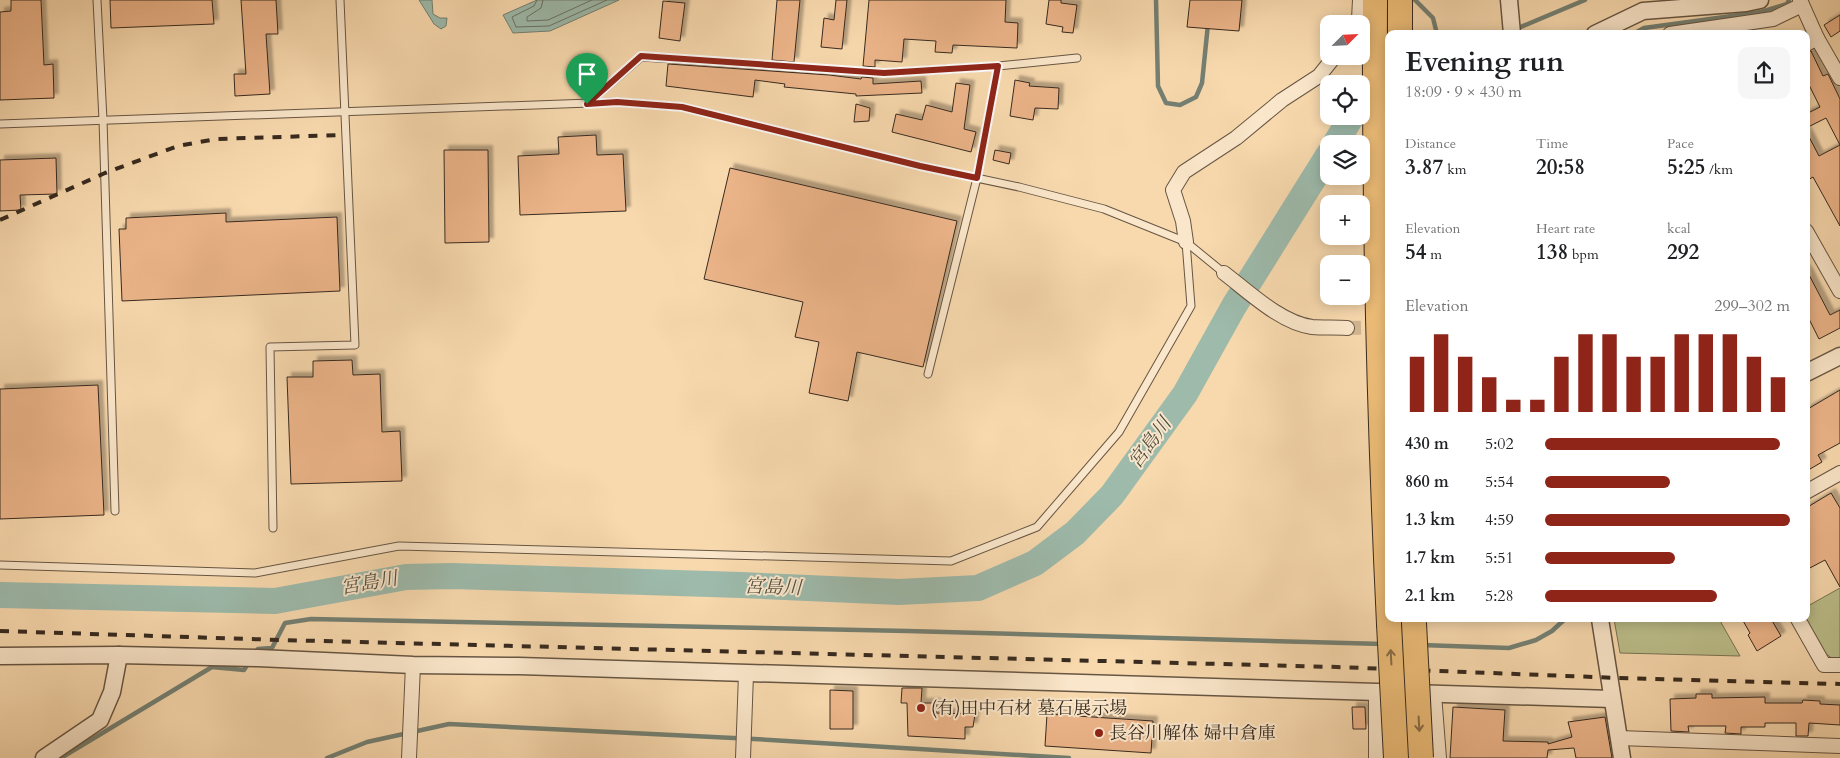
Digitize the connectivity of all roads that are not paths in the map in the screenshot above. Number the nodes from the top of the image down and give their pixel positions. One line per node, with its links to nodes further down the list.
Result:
1 (97, 0): 22 (lane)
2 (340, 0): 21 (lane)
3 (1360, 0): 9 (street)
4 (1375, 0): 37 (highway, one-way to 4, bridge)
5 (1400, 0): 10 (highway)
6 (1509, 0): 11 (street)
7 (1760, 0): 12 (street)
8 (1801, 3): 13 (street); 14 (street)
9 (1359, 15)
10 (1400, 30)
11 (1512, 30)
12 (1603, 30)
13 (1700, 30)
14 (1808, 30)
15 (1811, 41): 19 (street)
16 (1077, 58): 18 (lane)
17 (1328, 65): 26 (street)
18 (998, 66): 20 (lane); 24 (lane)
19 (1840, 78)
20 (587, 104): 21 (lane); 24 (lane)
21 (345, 111): 22 (lane); 36 (lane)
22 (103, 120): 23 (lane); 35 (lane)
23 (0, 124)
24 (977, 178): 26 (lane); 32 (lane)
25 (1810, 238): 28 (street)
26 (1186, 242): 27 (lane); 38 (lane)
27 (1224, 273): 29 (street)
28 (1840, 291)
29 (1347, 328)
30 (1840, 356): 31 (street)
31 (1810, 371)
32 (928, 374)
33 (1839, 476): 34 (street)
34 (1810, 490)
35 (116, 511)
36 (274, 528)
37 (1385, 535)
38 (0, 565)
39 (1389, 622): 57 (highway, one-way to 39, bridge)
40 (1414, 622): 58 (highway, one-way to 58, bridge)
41 (1600, 622): 50 (street)
42 (1800, 622): 46 (street)
43 (119, 655): 44 (street); 45 (street); 53 (street)
44 (0, 656)
45 (413, 665): 47 (street); 54 (street)
46 (1840, 665)
47 (746, 674): 48 (street); 55 (street)
48 (1376, 693): 49 (street); 56 (street)
49 (1434, 694): 50 (street); 59 (street)
50 (1612, 699): 51 (street)
51 (1619, 738): 52 (street); 60 (street)
52 (1840, 746)
53 (44, 758)
54 (409, 758)
55 (743, 758)
56 (1376, 758)
57 (1396, 758)
58 (1421, 758)
59 (1439, 758)
60 (1622, 758)

